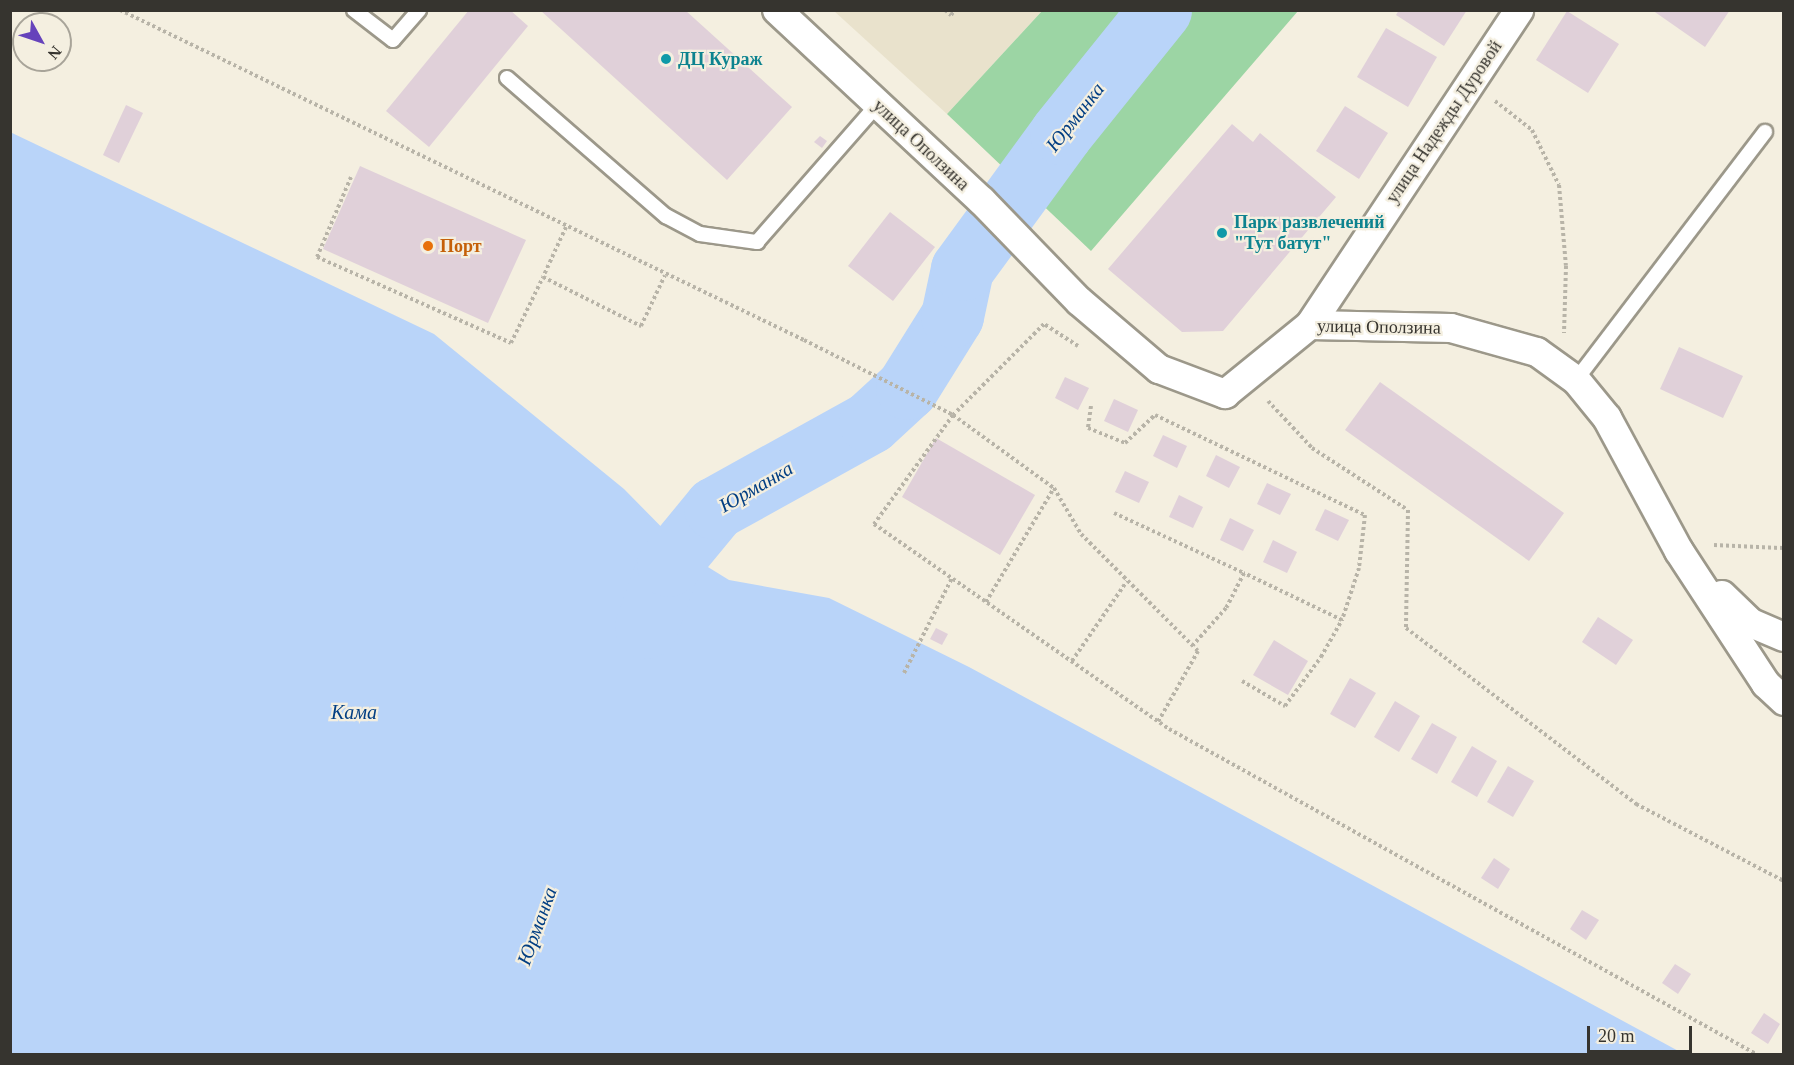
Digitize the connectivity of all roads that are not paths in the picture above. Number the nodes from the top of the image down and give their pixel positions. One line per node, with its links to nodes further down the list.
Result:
1 (354, 10): 2 (lane)
2 (419, 10)
3 (777, 10): 6 (street, улица Оползина)
4 (1519, 10): 8 (street, улица Надежды Дуровой)
5 (507, 78): 6 (lane)
6 (878, 104): 8 (street, улица Оползина)
7 (1765, 132): 9 (lane)
8 (1310, 325): 9 (street, улица Оползина)
9 (1570, 376): 10 (street, улица Оползина)
10 (1676, 547): 11 (street); 12 (street, улица Оползина)
11 (1784, 637)
12 (1784, 701)

